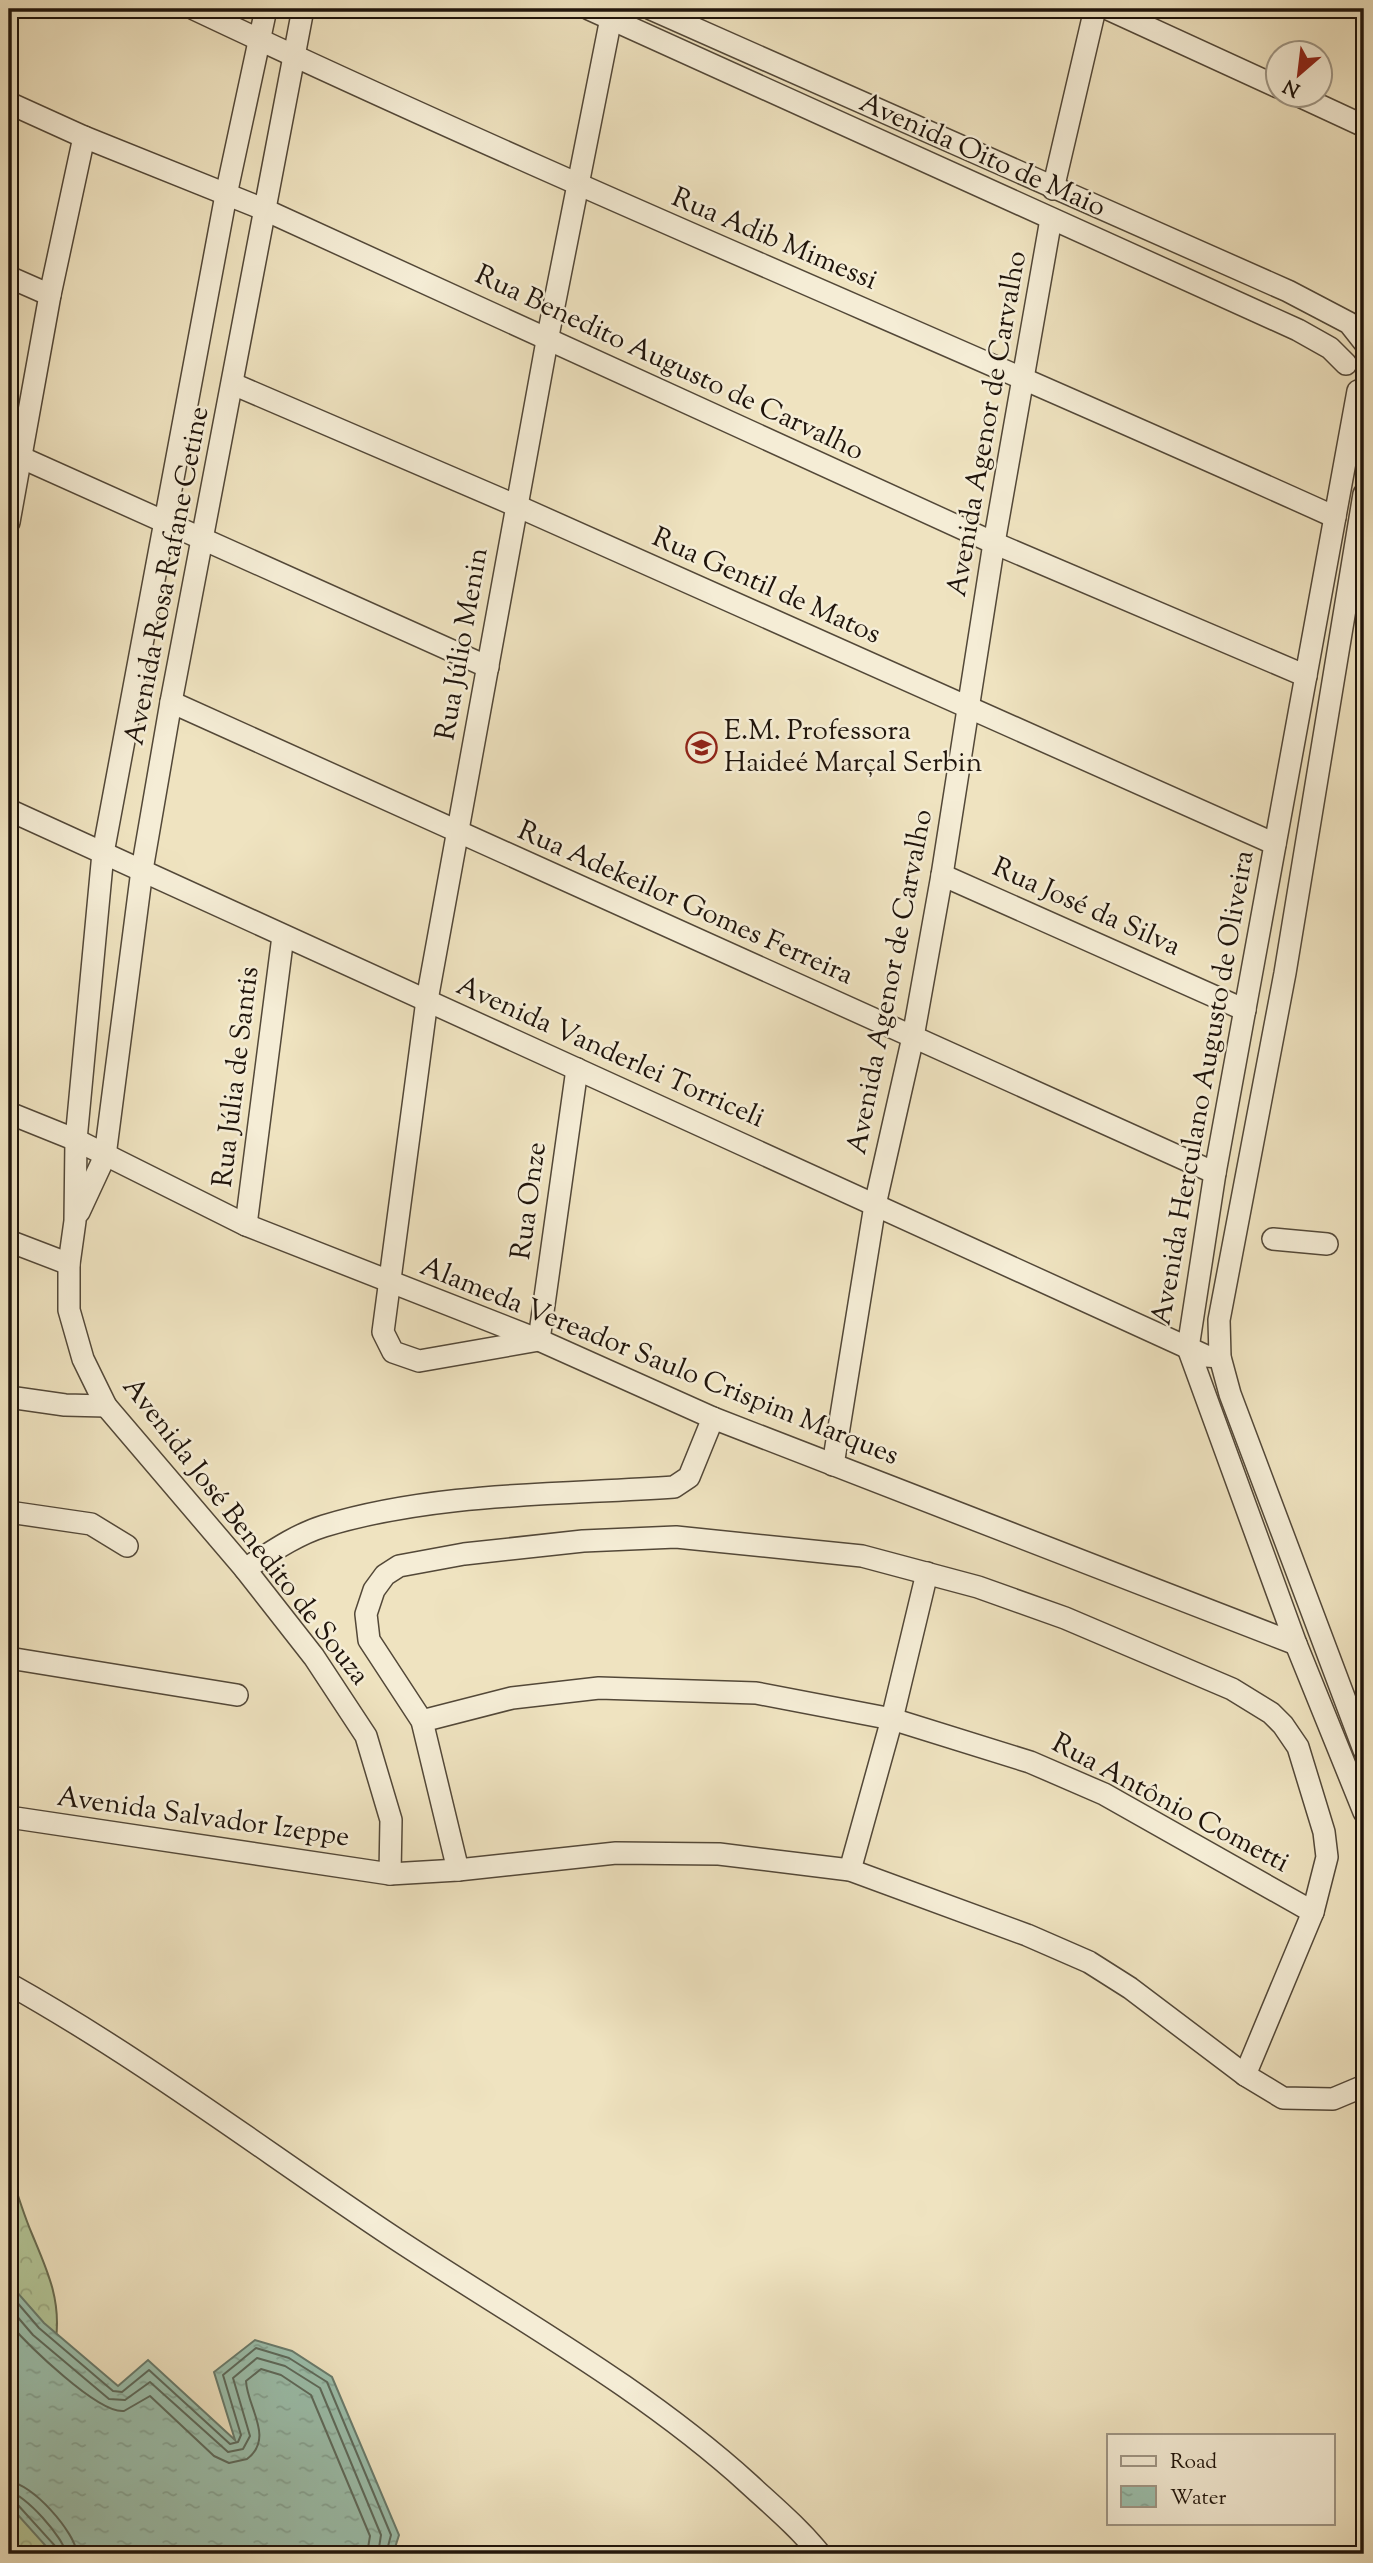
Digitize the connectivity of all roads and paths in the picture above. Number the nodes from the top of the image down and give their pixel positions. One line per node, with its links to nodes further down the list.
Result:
1 (194, 9): 9 (street, Rua Adib Mimessi)
2 (266, 9): 9 (street, Avenida Rosa Rafane Cetine)
3 (303, 9): 10 (street, Avenida Rosa Rafane Cetine)
4 (589, 9): 8 (street, Avenida Oito de Maio)
5 (651, 9): 17 (street, Avenida Oito de Maio)
6 (1095, 9): 17 (street)
7 (1108, 9): 11 (street)
8 (611, 18): 16 (street, Rua Júlio Menin); 20 (street, Avenida Oito de Maio)
9 (260, 40): 10 (street, Rua Adib Mimessi); 18 (street, Avenida Rosa Rafane Cetine)
10 (293, 53): 16 (street, Rua Adib Mimessi); 19 (street, Avenida Rosa Rafane Cetine)
11 (1264, 80)
12 (9, 103): 15 (street, Rua Benedito Augusto de Carvalho)
13 (1325, 108): 14 (street)
14 (1364, 126)
15 (84, 137): 18 (street, Rua Benedito Augusto de Carvalho); 22 (street)
16 (579, 187): 23 (street, Rua Júlio Menin); 26 (street, Rua Adib Mimessi)
17 (1053, 189): 24 (street, Avenida Oito de Maio)
18 (226, 195): 19 (street, Rua Benedito Augusto de Carvalho); 34 (street, Avenida Rosa Rafane Cetine)
19 (263, 209): 23 (street, Rua Benedito Augusto de Carvalho); 27 (street, Avenida Rosa Rafane Cetine)
20 (1051, 219): 25 (street, Avenida Oito de Maio); 26 (street, Avenida Agenor de Carvalho)
21 (9, 277): 22 (street)
22 (51, 295): 29 (street)
23 (547, 341): 31 (street, Rua Júlio Menin); 36 (street, Rua Benedito Augusto de Carvalho)
24 (1364, 342): 25 (street, Avenida Oito de Maio)
25 (1346, 364): 28 (street, Avenida Oito de Maio)
26 (1023, 376): 32 (street, Rua Adib Mimessi); 36 (street, Avenida Agenor de Carvalho)
27 (233, 384): 31 (street, Rua Gentil de Matos); 35 (street, Avenida Rosa Rafane Cetine)
28 (1361, 392): 32 (street, Avenida Herculano Augusto de Oliveira)
29 (14, 454): 33 (street); 34 (street)
30 (1364, 494): 66 (street, Avenida Herculano Augusto de Oliveira)
31 (517, 506): 37 (street, Rua Júlio Menin); 40 (street, Rua Gentil de Matos)
32 (1335, 517): 38 (street, Avenida Herculano Augusto de Oliveira)
33 (9, 522)
34 (166, 522): 35 (street); 44 (street, Avenida Rosa Rafane Cetine)
35 (202, 540): 37 (street); 39 (street, Avenida Rosa Rafane Cetine)
36 (993, 543): 38 (street, Rua Benedito Augusto de Carvalho); 40 (street, Avenida Agenor de Carvalho)
37 (488, 667): 42 (street, Rua Júlio Menin)
38 (1306, 676): 43 (street, Avenida Herculano Augusto de Oliveira)
39 (171, 702): 42 (street, Rua Adekeilor Gomes Ferreira); 45 (street, Avenida Rosa Rafane Cetine)
40 (970, 708): 43 (street, Rua Gentil de Matos); 46 (street, Avenida Agenor de Carvalho)
41 (9, 810): 44 (street, Avenida Vanderlei Torriceli)
42 (457, 832): 48 (street, Rua Júlio Menin); 50 (street, Rua Adekeilor Gomes Ferreira)
43 (1275, 844): 49 (street, Avenida Herculano Augusto de Oliveira)
44 (103, 853): 45 (street, Avenida Vanderlei Torriceli); 53 (street, Avenida Rosa Rafane Cetine)
45 (142, 870): 47 (street, Avenida Vanderlei Torriceli); 54 (street, Avenida Rosa Rafane Cetine)
46 (942, 874): 49 (street, Rua José da Silva); 50 (street, Avenida Agenor de Carvalho)
47 (284, 936): 48 (street, Avenida Vanderlei Torriceli); 58 (street, Rua Júlia de Santis)
48 (427, 1000): 51 (street, Avenida Vanderlei Torriceli); 63 (street, Rua Júlio Menin)
49 (1245, 1010): 55 (street, Avenida Herculano Augusto de Oliveira)
50 (913, 1037): 55 (street, Rua Adekeilor Gomes Ferreira); 56 (street, Avenida Agenor de Carvalho)
51 (577, 1069): 56 (street, Avenida Vanderlei Torriceli); 64 (street, Rua Onze)
52 (9, 1113): 53 (street, Alameda Vereador Saulo Crispim Marques)
53 (76, 1140): 54 (street, Alameda Vereador Saulo Crispim Marques); 57 (street, Avenida José Benedito de Souza)
54 (105, 1156): 57 (street, Avenida José Benedito de Souza); 58 (street, Alameda Vereador Saulo Crispim Marques)
55 (1215, 1173): 65 (street, Avenida Herculano Augusto de Oliveira)
56 (875, 1205): 65 (street, Avenida Vanderlei Torriceli); 70 (street, Avenida Agenor de Carvalho)
57 (75, 1221): 62 (street, Avenida José Benedito de Souza)
58 (246, 1225): 63 (street, Alameda Vereador Saulo Crispim Marques)
59 (1273, 1239): 61 (street)
60 (9, 1241): 62 (street)
61 (1327, 1244)
62 (69, 1264): 68 (street, Avenida José Benedito de Souza)
63 (389, 1283): 64 (street, Alameda Vereador Saulo Crispim Marques); 64 (street, Rua Júlio Menin)
64 (539, 1340): 69 (street, Alameda Vereador Saulo Crispim Marques)
65 (1188, 1348): 66 (street, Avenida Vanderlei Torriceli); 75 (street, Avenida Herculano Augusto de Oliveira)
66 (1220, 1357): 80 (street, Avenida Herculano Augusto de Oliveira)
67 (9, 1397): 68 (street)
68 (106, 1406): 73 (street, Avenida José Benedito de Souza)
69 (713, 1418): 70 (street, Alameda Vereador Saulo Crispim Marques); 73 (street)
70 (833, 1465): 75 (street, Alameda Vereador Saulo Crispim Marques)
71 (9, 1512): 72 (street)
72 (127, 1546)
73 (245, 1569): 85 (street, Avenida José Benedito de Souza)
74 (927, 1573): 78 (street); 79 (street); 86 (street)
75 (1296, 1644): 81 (street, Avenida Herculano Augusto de Oliveira)
76 (9, 1658): 77 (street)
77 (237, 1695)
78 (892, 1719): 79 (street, Rua Antônio Cometti); 84 (street); 86 (street, Rua Antônio Cometti)
79 (422, 1721): 83 (street)
80 (1364, 1750)
81 (1364, 1812)
82 (9, 1817): 85 (street, Avenida Salvador Izeppe)
83 (458, 1870): 84 (street, Avenida Salvador Izeppe); 85 (street, Avenida Salvador Izeppe)
84 (850, 1870): 88 (street, Avenida Salvador Izeppe)
85 (390, 1874)
86 (1313, 1912): 88 (street)
87 (9, 1984): 90 (street)
88 (1245, 2074): 89 (street, Avenida Salvador Izeppe)
89 (1364, 2086)
90 (820, 2554)

